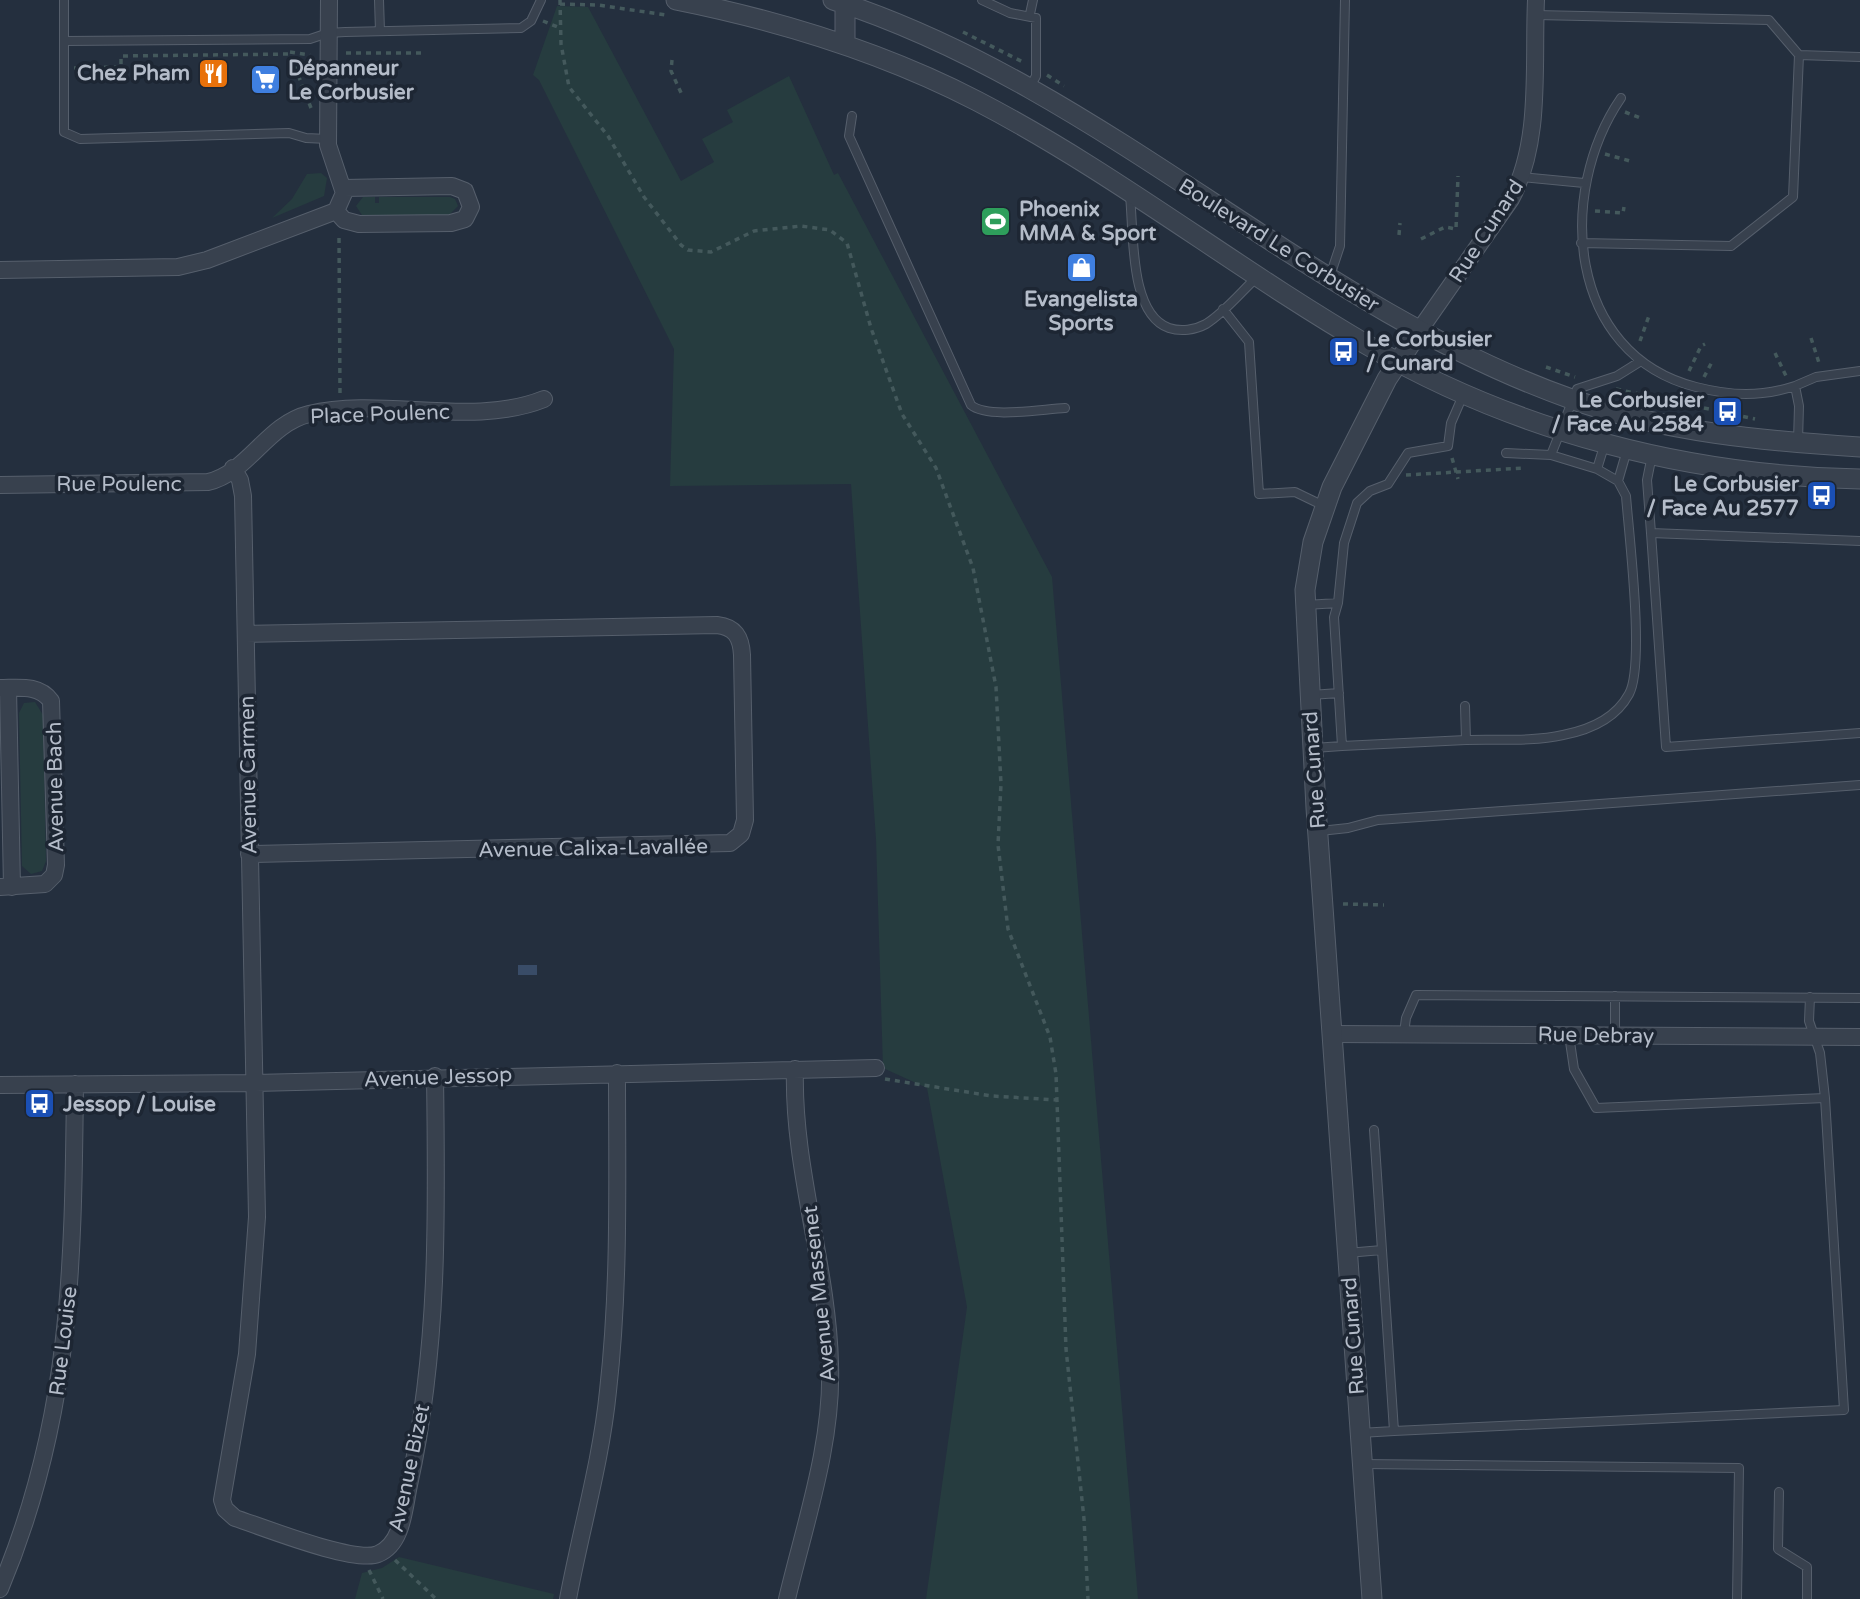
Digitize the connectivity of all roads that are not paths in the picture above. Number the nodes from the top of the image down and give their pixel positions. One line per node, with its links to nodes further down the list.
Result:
1 (64, 0): 14 (lane)
2 (329, 0): 13 (street)
3 (379, 0): 12 (lane)
4 (541, 0): 12 (lane)
5 (676, 0): 15 (street, Boulevard Le Corbusier)
6 (982, 0): 11 (lane)
7 (1033, 0): 11 (lane)
8 (1345, 0): 30 (lane)
9 (841, 1): 15 (street, Boulevard Le Corbusier); 18 (street, Boulevard Le Corbusier)
10 (1536, 7): 16 (lane); 22 (street, Rue Cunard)
11 (1030, 14): 18 (lane)
12 (380, 30): 13 (lane)
13 (328, 33): 14 (lane); 21 (street)
14 (65, 41): 21 (lane)
15 (845, 44): 25 (street, Boulevard Le Corbusier)
16 (1799, 55): 17 (lane); 27 (lane)
17 (1860, 57)
18 (1030, 88): 30 (street, Boulevard Le Corbusier)
19 (1620, 98): 23 (lane)
20 (852, 116): 40 (lane)
21 (328, 139): 24 (street)
22 (1522, 177): 23 (lane); 32 (street, Rue Cunard)
23 (1584, 183): 27 (lane)
24 (344, 188): 26 (street); 26 (street)
25 (1130, 193): 29 (street, Boulevard Le Corbusier); 31 (lane)
26 (336, 211): 28 (street)
27 (1581, 243): 34 (lane)
28 (0, 270)
29 (1258, 276): 31 (lane); 33 (street, Boulevard Le Corbusier)
30 (1329, 279): 32 (street, Boulevard Le Corbusier)
31 (1223, 309): 54 (lane)
32 (1419, 331): 33 (street, Rue Cunard); 39 (street, Boulevard Le Corbusier)
33 (1398, 361): 37 (street, Boulevard Le Corbusier); 54 (street, Rue Cunard)
34 (1641, 361): 36 (lane); 39 (lane)
35 (1860, 371): 36 (lane)
36 (1795, 386): 42 (lane)
37 (1464, 393): 41 (street, Boulevard Le Corbusier); 57 (lane)
38 (544, 399): 49 (street, Place Poulenc)
39 (1571, 399): 41 (lane); 42 (street, Boulevard Le Corbusier)
40 (1065, 408)
41 (1559, 430): 43 (street, Boulevard Le Corbusier); 47 (lane)
42 (1798, 441): 44 (street, Boulevard Le Corbusier)
43 (1605, 443): 45 (street, Boulevard Le Corbusier); 50 (lane)
44 (1860, 447)
45 (1627, 449): 48 (street, Boulevard Le Corbusier); 52 (lane)
46 (1506, 453): 47 (lane)
47 (1551, 455): 50 (lane)
48 (1652, 455): 51 (street, Boulevard Le Corbusier); 55 (lane)
49 (233, 468): 53 (street, Rue Poulenc); 59 (street, Avenue Carmen)
50 (1597, 469): 52 (lane)
51 (1860, 479)
52 (1618, 481): 65 (lane)
53 (0, 485)
54 (1324, 506): 58 (street, Rue Cunard)
55 (1651, 533): 56 (lane); 64 (lane)
56 (1860, 541)
57 (1338, 603): 58 (lane); 61 (lane)
58 (1305, 605): 62 (street, Rue Cunard)
59 (246, 634): 70 (street, Avenue Carmen); 70 (street, Avenue Calixa-Lavallée)
60 (4, 688): 71 (street, Avenue Bach); 71 (street, Avenue Bach)
61 (1339, 693): 62 (lane); 66 (lane)
62 (1309, 695): 67 (street, Rue Cunard)
63 (1465, 706): 65 (lane)
64 (1860, 733)
65 (1466, 740): 66 (lane)
66 (1342, 746): 67 (lane)
67 (1313, 748): 69 (street, Rue Cunard)
68 (1860, 785): 69 (lane)
69 (1318, 831): 76 (street, Rue Cunard)
70 (249, 854): 85 (street, Avenue Carmen)
71 (6, 887)
72 (1615, 996): 73 (lane); 75 (lane); 78 (lane)
73 (1810, 997): 74 (lane); 79 (lane)
74 (1860, 998)
75 (1404, 1033): 76 (street, Rue Debray); 77 (street, Rue Debray)
76 (1331, 1034): 91 (street, Rue Cunard)
77 (1569, 1035): 78 (street, Rue Debray); 88 (lane)
78 (1615, 1035): 79 (street, Rue Debray)
79 (1815, 1037): 80 (street, Rue Debray); 88 (lane)
80 (1860, 1037)
81 (795, 1069): 82 (street, Avenue Jessop); 83 (street, Avenue Jessop); 98 (street, Avenue Massenet)
82 (617, 1073): 84 (street, Avenue Jessop); 97 (street)
83 (880, 1074)
84 (435, 1076): 85 (street, Avenue Jessop); 85 (street, Avenue Bizet)
85 (255, 1083): 86 (street, Avenue Jessop)
86 (75, 1084): 87 (street, Avenue Jessop); 96 (street, Rue Louise)
87 (0, 1085)
88 (1825, 1098): 92 (lane)
89 (1374, 1130): 90 (lane)
90 (1382, 1250): 91 (lane); 92 (lane)
91 (1347, 1253): 93 (street, Rue Cunard)
92 (1394, 1431): 93 (lane)
93 (1360, 1433): 94 (street, Rue Cunard)
94 (1362, 1464): 99 (street, Rue Cunard); 100 (lane)
95 (1779, 1492): 101 (lane)
96 (0, 1589)
97 (568, 1599)
98 (787, 1599)
99 (1372, 1599)
100 (1737, 1599)
101 (1807, 1599)

